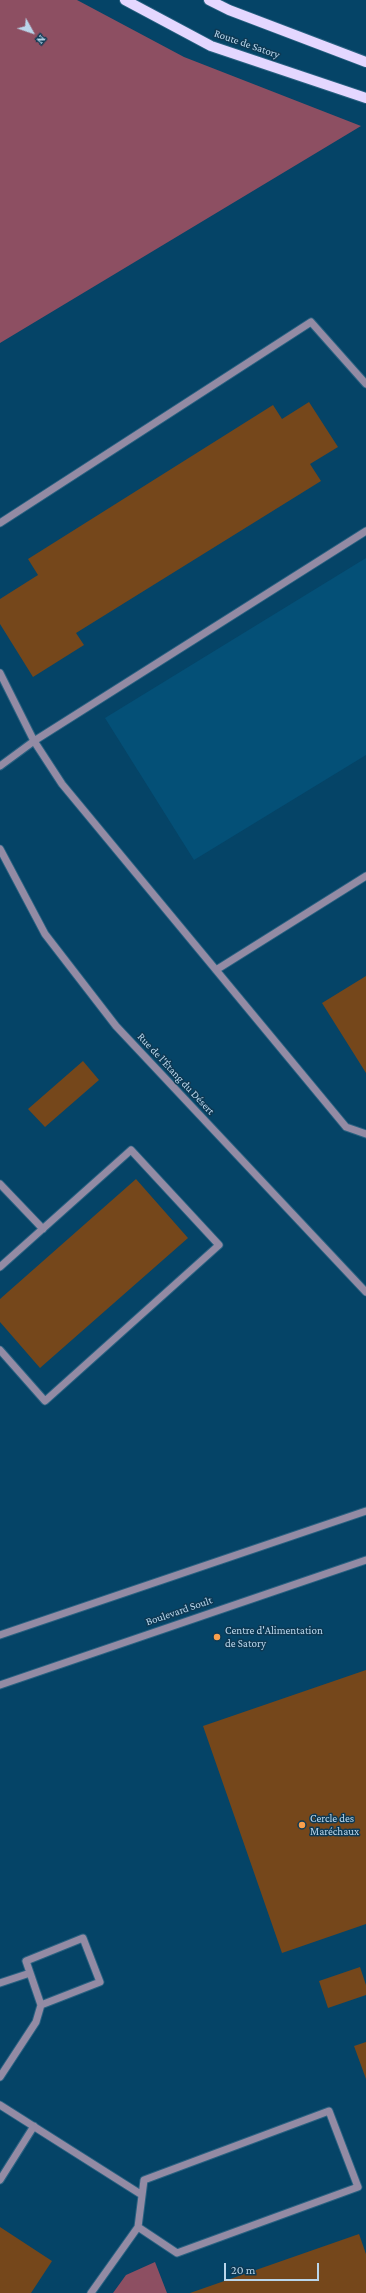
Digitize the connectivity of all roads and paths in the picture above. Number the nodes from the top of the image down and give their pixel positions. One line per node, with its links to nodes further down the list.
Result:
1 (125, 0): 4 (main road, Route de Satory)
2 (209, 0): 3 (main road)
3 (366, 62)
4 (366, 98)
5 (366, 384): 6 (street)
6 (0, 523)
7 (366, 531): 9 (street)
8 (0, 674): 9 (street)
9 (34, 741): 10 (street); 13 (street)
10 (0, 766)
11 (0, 849): 18 (street, Rue de l'Étang du Désert)
12 (366, 876): 13 (street)
13 (216, 970): 14 (street)
14 (366, 1134)
15 (0, 1184): 16 (street)
16 (43, 1229): 17 (street); 19 (street)
17 (0, 1268)
18 (366, 1292)
19 (0, 1350)
20 (366, 1511): 22 (street)
21 (366, 1560): 23 (street, Boulevard Soult)
22 (0, 1635)
23 (0, 1685)
24 (30, 1973): 25 (street); 26 (street); 26 (street)
25 (0, 1983)
26 (41, 2006): 27 (street)
27 (0, 2077)
28 (0, 2105): 29 (street)
29 (34, 2126): 30 (street); 31 (street)
30 (0, 2180)
31 (142, 2195): 32 (street); 32 (street)
32 (138, 2227): 33 (street)
33 (91, 2293)

